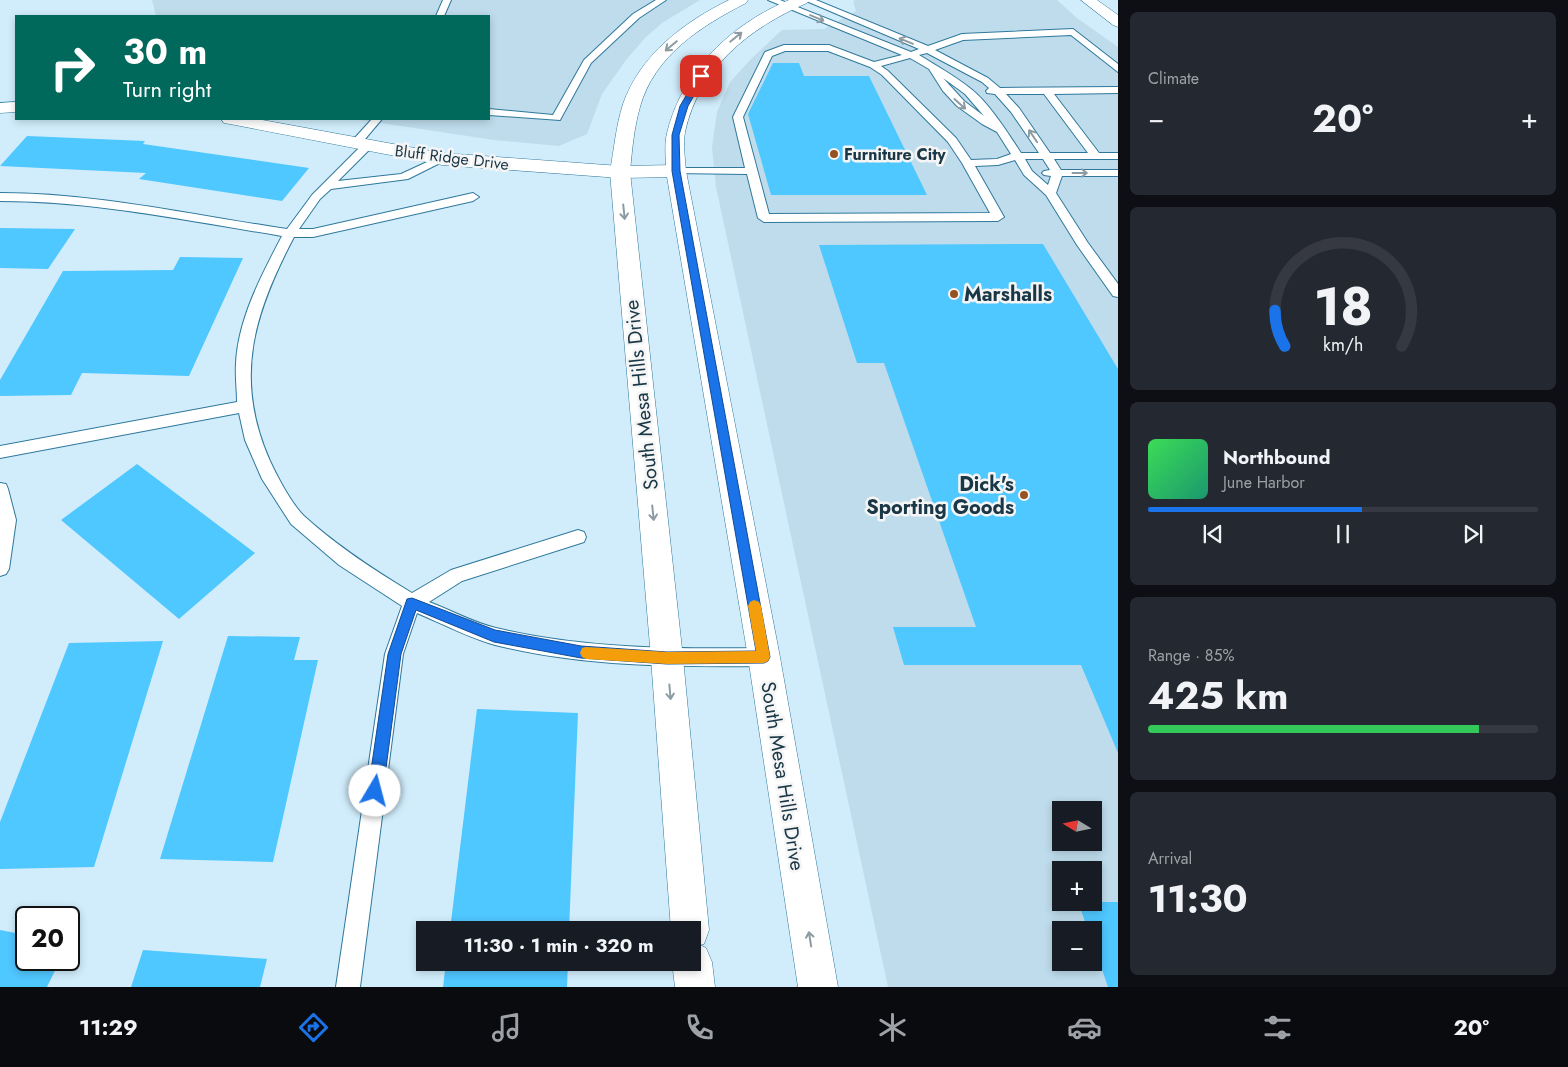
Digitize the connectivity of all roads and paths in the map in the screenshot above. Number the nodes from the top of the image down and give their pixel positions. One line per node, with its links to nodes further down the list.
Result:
1 (447, 0): 6 (lane)
2 (662, 0): 19 (lane)
3 (740, 0): 33 (street, South Mesa Hills Drive, one-way to 33)
4 (1088, 0): 7 (street)
5 (792, 1): 8 (lane, one-way to 5); 9 (lane, one-way to 9); 31 (street, South Mesa Hills Drive, one-way to 5)
6 (440, 15)
7 (1118, 22)
8 (927, 49): 9 (lane); 12 (lane); 15 (lane)
9 (911, 55): 10 (lane); 11 (lane)
10 (873, 65): 30 (lane); 32 (lane)
11 (930, 66): 16 (lane); 22 (lane, one-way to 22)
12 (1118, 69)
13 (1046, 90): 14 (lane); 15 (lane); 26 (lane)
14 (1118, 90)
15 (998, 91): 16 (lane); 25 (lane, one-way to 15)
16 (969, 92): 22 (lane)
17 (15, 107): 18 (street)
18 (0, 108)
19 (490, 112)
20 (235, 120): 23 (street, Bluff Ridge Drive)
21 (376, 120): 23 (lane)
22 (1003, 133): 24 (lane)
23 (362, 144): 28 (street, Bluff Ridge Drive); 37 (lane)
24 (1018, 156): 25 (lane); 29 (lane); 34 (lane)
25 (1046, 156): 26 (lane); 35 (lane)
26 (1096, 156): 27 (lane)
27 (1118, 156)
28 (442, 160): 33 (street, Bluff Ridge Drive); 37 (lane)
29 (998, 162): 30 (lane); 34 (lane)
30 (968, 163): 32 (lane)
31 (676, 171): 32 (lane); 33 (street, Bluff Ridge Drive); 49 (street, South Mesa Hills Drive)
32 (752, 171)
33 (620, 172): 50 (street, South Mesa Hills Drive, one-way to 50)
34 (1028, 173): 35 (lane); 38 (lane)
35 (1058, 173): 36 (lane, one-way to 36); 38 (lane)
36 (1118, 173)
37 (326, 186): 41 (lane)
38 (1050, 193): 42 (lane)
39 (0, 197): 41 (lane)
40 (473, 197): 41 (lane)
41 (290, 233): 43 (lane)
42 (1116, 288)
43 (245, 406): 44 (lane); 48 (lane)
44 (0, 452)
45 (0, 489): 47 (lane)
46 (578, 537): 48 (lane)
47 (0, 569)
48 (412, 603): 50 (lane); 53 (lane)
49 (764, 657): 50 (lane); 55 (street, South Mesa Hills Drive, one-way to 49)
50 (667, 658): 51 (street, South Mesa Hills Drive, one-way to 51)
51 (689, 921)
52 (693, 971): 54 (street)
53 (348, 987)
54 (695, 987)
55 (818, 987)

